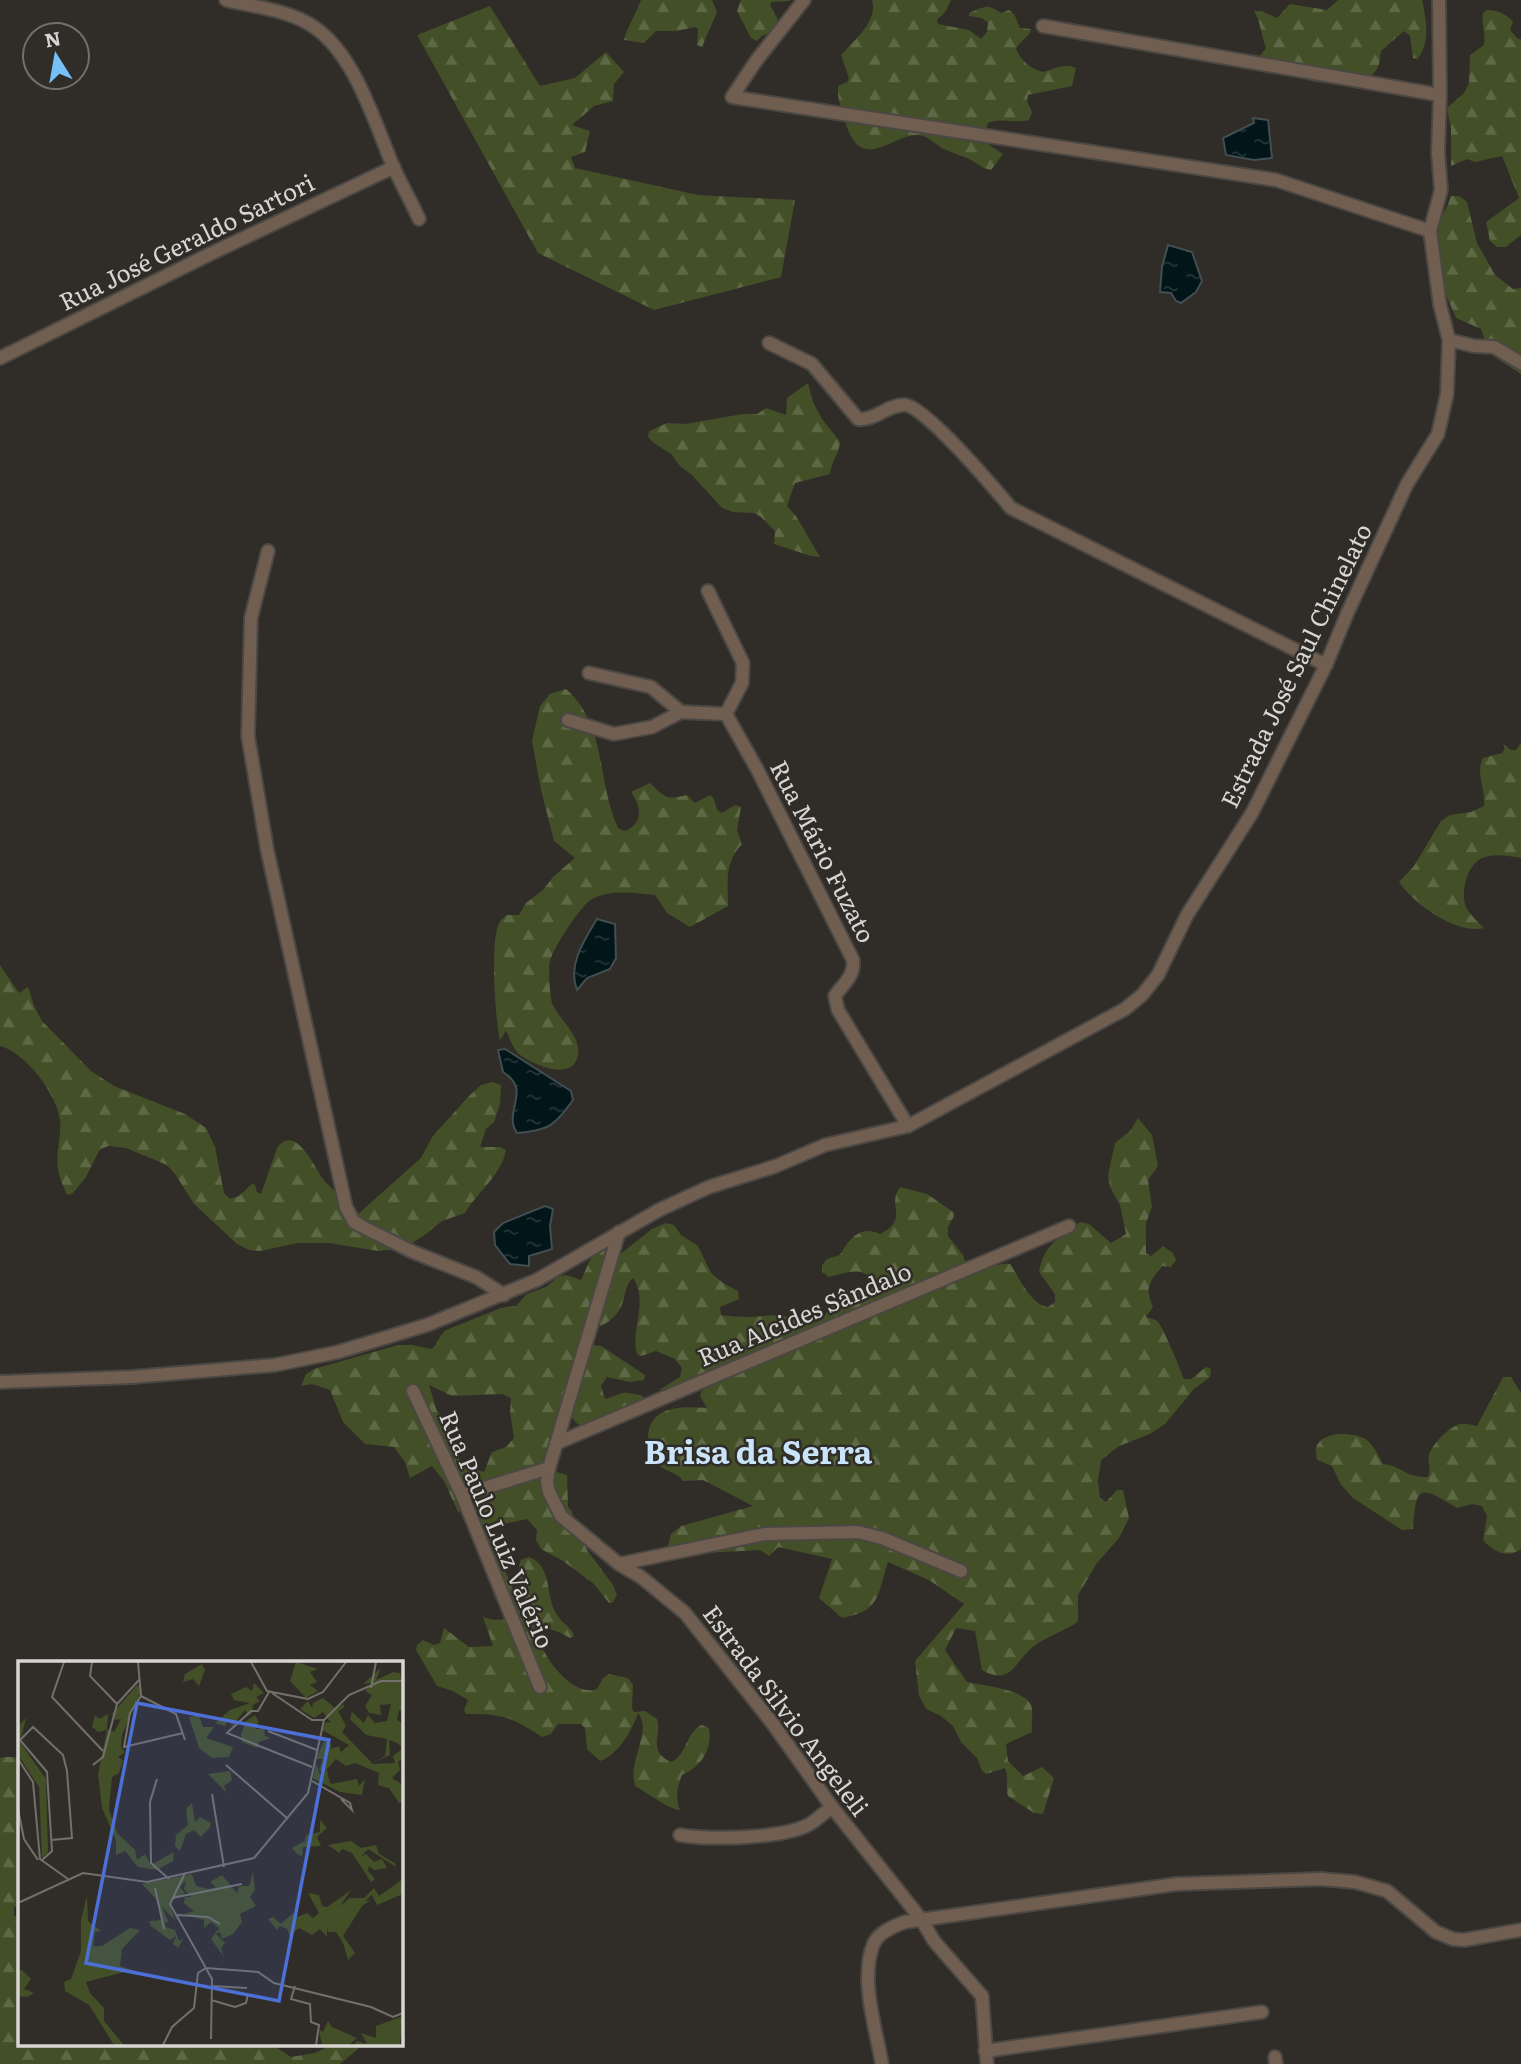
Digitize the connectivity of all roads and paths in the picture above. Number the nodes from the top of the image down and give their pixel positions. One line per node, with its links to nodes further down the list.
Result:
1 (226, 0): 6 (street)
2 (804, 0): 8 (street)
3 (1439, 0): 5 (street, Estrada José Saul Chinelato)
4 (1043, 26): 5 (street)
5 (1440, 95): 8 (street, Estrada José Saul Chinelato)
6 (394, 167): 7 (street); 11 (street, Rua José Geraldo Sartori)
7 (419, 219)
8 (1430, 231): 9 (street, Estrada José Saul Chinelato)
9 (1449, 340): 12 (street); 15 (street, Estrada José Saul Chinelato)
10 (769, 343): 15 (street)
11 (0, 358)
12 (1521, 363)
13 (268, 551): 23 (street)
14 (708, 591): 18 (street)
15 (1326, 665): 20 (street, Estrada José Saul Chinelato)
16 (589, 673): 17 (street)
17 (681, 712): 18 (street); 19 (street)
18 (726, 714): 20 (street, Rua Mário Fuzato)
19 (568, 720)
20 (908, 1126): 22 (street, Estrada José Saul Chinelato)
21 (1069, 1226): 26 (street, Rua Alcides Sândalo)
22 (619, 1232): 23 (street, Estrada José Saul Chinelato); 26 (street, Estrada Silvio Angeleli)
23 (505, 1296): 24 (street, Estrada José Saul Chinelato)
24 (0, 1382)
25 (413, 1391): 28 (street, Rua Paulo Luiz Valério)
26 (556, 1443): 27 (street, Estrada Silvio Angeleli)
27 (549, 1468): 28 (street); 29 (street, Estrada Silvio Angeleli)
28 (462, 1495): 31 (street, Rua Paulo Luiz Valério)
29 (619, 1564): 30 (street); 32 (street, Estrada Silvio Angeleli)
30 (961, 1571)
31 (540, 1687)
32 (832, 1807): 33 (street); 34 (street, Estrada Silvio Angeleli)
33 (680, 1835)
34 (921, 1919): 35 (street); 37 (street, Estrada Silvio Angeleli); 38 (street)
35 (1521, 1930)
36 (1262, 2012): 37 (street)
37 (986, 2057)
38 (882, 2064)

